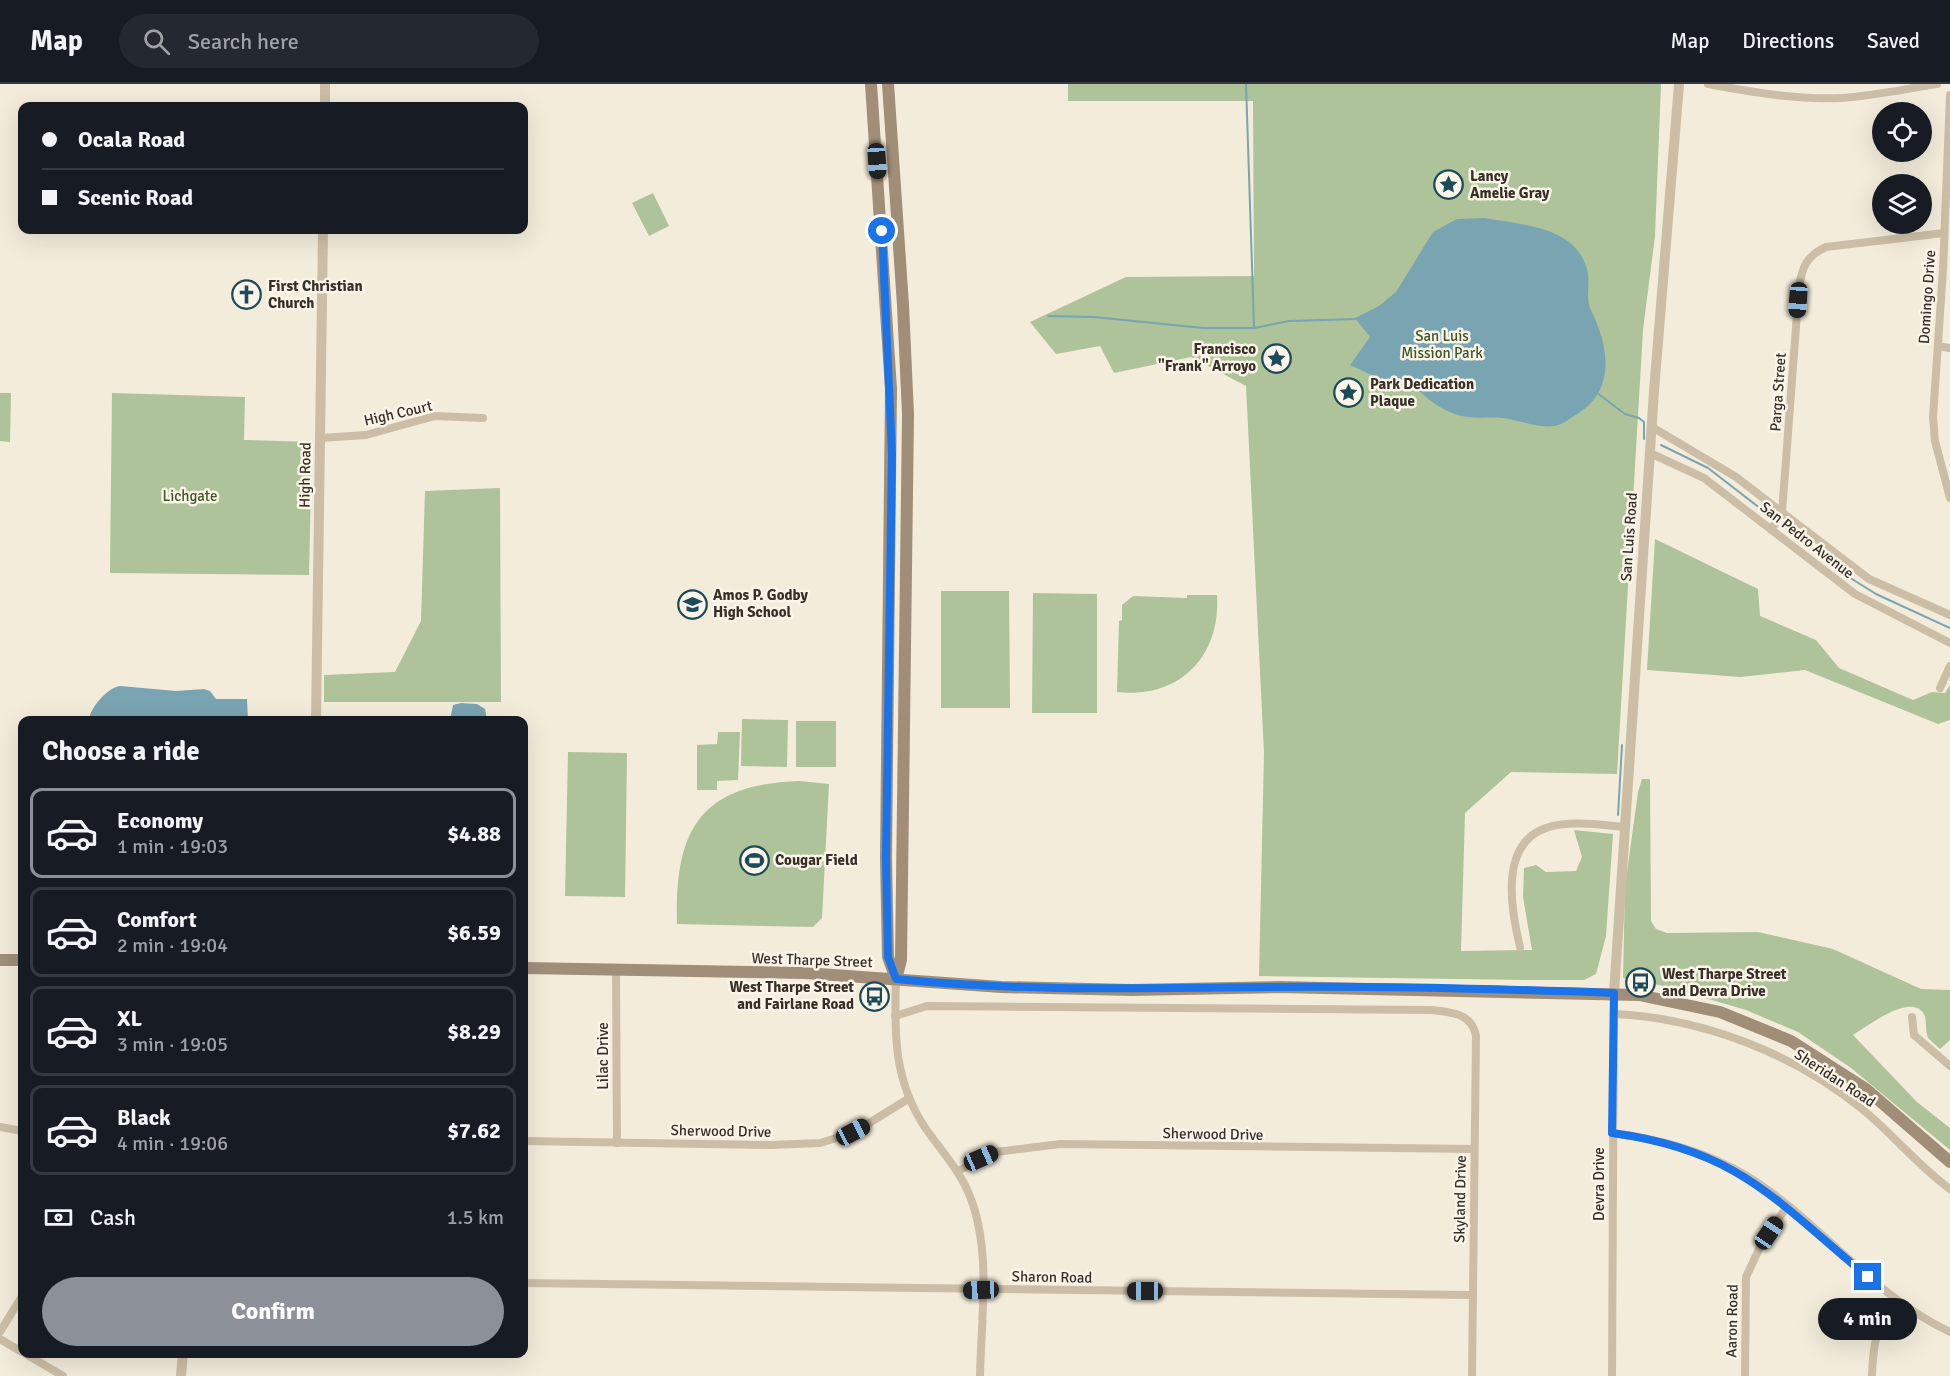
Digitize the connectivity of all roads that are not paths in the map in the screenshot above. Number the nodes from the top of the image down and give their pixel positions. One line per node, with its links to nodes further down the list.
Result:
1 (325, 84): 8 (street)
2 (1679, 84): 21 (street, San Luis Road)
3 (1708, 84): 4 (street)
4 (1937, 84)
5 (871, 87): 6 (main road); 11 (main road)
6 (888, 87): 10 (main road)
7 (1950, 95): 9 (street, Domingo Drive)
8 (325, 102)
9 (1947, 207): 12 (street, Domingo Drive)
10 (898, 230): 11 (main road); 14 (main road)
11 (882, 231): 15 (main road)
12 (1944, 233): 16 (street, Domingo Drive); 30 (street, Parga Street)
13 (323, 234): 22 (street, High Road)
14 (899, 246): 15 (main road); 19 (main road)
15 (883, 247): 18 (main road)
16 (1938, 346): 17 (street); 26 (street, Domingo Drive)
17 (1950, 348)
18 (889, 350): 19 (main road); 24 (main road)
19 (906, 357): 25 (main road)
20 (483, 418): 22 (street, High Court)
21 (1652, 427): 23 (street, San Luis Road); 30 (street, San Pedro Avenue)
22 (320, 438): 36 (street, High Road)
23 (1650, 453): 31 (street, San Pedro Avenue); 39 (street, San Luis Road)
24 (892, 482): 25 (main road); 28 (main road)
25 (908, 482): 29 (main road)
26 (1948, 484): 27 (street, Domingo Drive)
27 (1950, 498)
28 (891, 503): 29 (main road); 37 (main road)
29 (908, 504): 38 (main road)
30 (1782, 513): 31 (street, Parga Street); 32 (street, San Pedro Avenue)
31 (1771, 530): 33 (street, San Pedro Avenue)
32 (1950, 615)
33 (1950, 643)
34 (1950, 666): 35 (street)
35 (1940, 688)
36 (316, 716)
37 (887, 795): 38 (main road); 45 (main road)
38 (904, 796): 45 (main road)
39 (1625, 827): 40 (street); 46 (street, San Luis Road)
40 (1520, 947)
41 (0, 960): 42 (main road)
42 (18, 960)
43 (528, 968): 44 (main road, West Tharpe Street)
44 (615, 970): 45 (main road, West Tharpe Street); 56 (street, Lilac Drive)
45 (896, 979): 46 (main road, West Tharpe Street); 48 (street)
46 (1614, 993): 47 (street, Devra Drive); 58 (main road, West Tharpe Street)
47 (1614, 1014): 54 (street, Devra Drive); 60 (street, Sheridan Road)
48 (895, 1016): 51 (street); 57 (street, Skyland Drive)
49 (1912, 1017): 50 (street)
50 (1950, 1066)
51 (908, 1099): 56 (street, Sherwood Drive); 59 (street)
52 (0, 1127): 53 (street)
53 (18, 1130)
54 (1612, 1133): 61 (street); 77 (street, Devra Drive)
55 (528, 1141): 56 (street, Sherwood Drive)
56 (616, 1143)
57 (1474, 1149): 59 (street, Sherwood Drive); 64 (street, Skyland Drive)
58 (1950, 1162)
59 (958, 1171): 63 (street)
60 (1950, 1189)
61 (1787, 1206): 65 (street); 78 (street, Aaron Road)
62 (528, 1284): 63 (street, Sharon Road)
63 (981, 1290): 64 (street, Sharon Road); 75 (street)
64 (1472, 1295): 76 (street, Skyland Drive)
65 (1895, 1300): 68 (street); 79 (street)
66 (18, 1303): 67 (street)
67 (0, 1332)
68 (1950, 1332)
69 (0, 1339): 70 (street)
70 (18, 1350)
71 (32, 1358): 73 (street)
72 (183, 1358): 74 (street)
73 (63, 1376)
74 (181, 1376)
75 (980, 1376)
76 (1472, 1376)
77 (1612, 1376)
78 (1745, 1376)
79 (1872, 1376)

